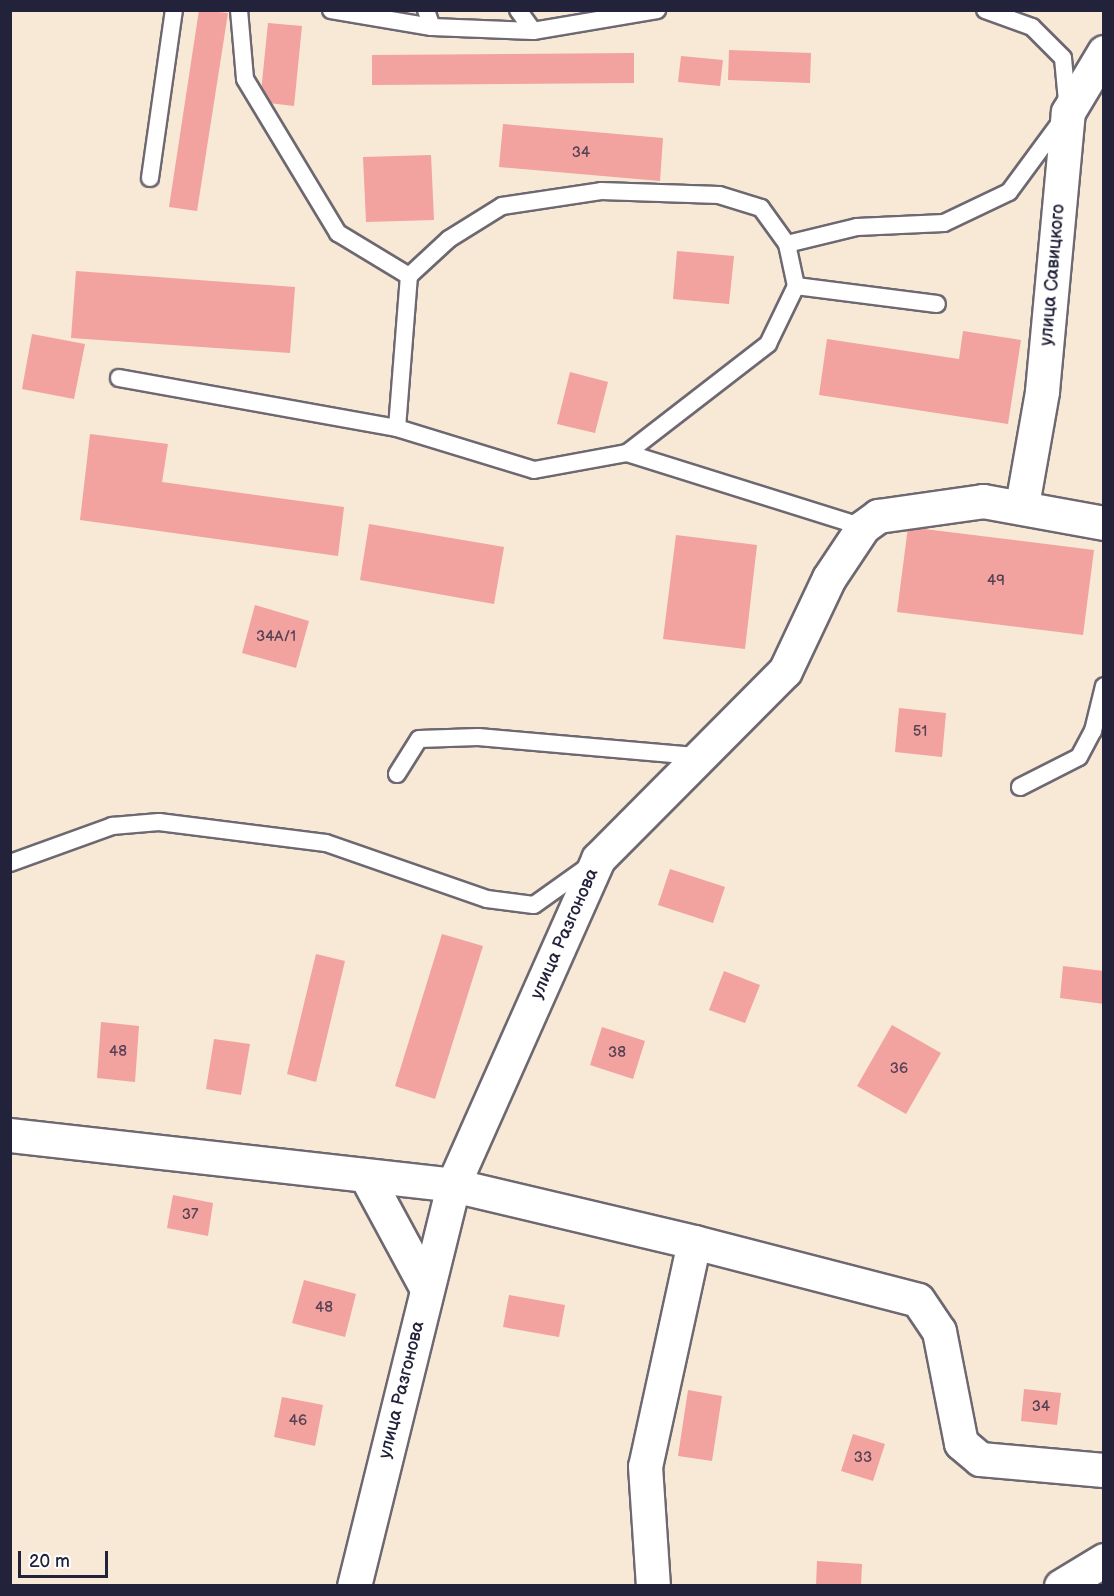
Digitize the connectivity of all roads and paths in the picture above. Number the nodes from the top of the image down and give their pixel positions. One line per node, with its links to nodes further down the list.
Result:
1 (174, 10): 13 (lane)
2 (239, 10): 15 (lane)
3 (426, 10): 8 (lane)
4 (518, 10): 9 (lane)
5 (657, 10): 9 (lane)
6 (985, 10): 12 (lane)
7 (335, 11): 8 (lane)
8 (432, 27): 9 (lane)
9 (533, 31)
10 (1104, 52): 12 (street, улица Савицкого)
11 (1104, 93): 12 (street)
12 (1068, 112): 14 (lane); 21 (street, улица Савицкого)
13 (150, 178)
14 (786, 244): 15 (lane); 16 (lane)
15 (409, 276): 19 (lane)
16 (796, 286): 17 (lane); 20 (lane)
17 (937, 304)
18 (118, 378): 19 (lane)
19 (396, 428): 20 (lane)
20 (627, 453): 23 (lane)
21 (1022, 506): 22 (street); 23 (street)
22 (1104, 523)
23 (863, 526): 25 (street, улица Разгонова)
24 (1104, 686): 27 (lane)
25 (695, 756): 26 (lane); 28 (street, улица Разгонова)
26 (397, 774)
27 (1020, 787)
28 (598, 859): 29 (lane); 32 (street, улица Разгонова)
29 (10, 862)
30 (10, 1135): 31 (street)
31 (366, 1176): 32 (street); 34 (street)
32 (453, 1185): 33 (street); 34 (street, улица Разгонова)
33 (694, 1242): 35 (street); 38 (street)
34 (427, 1289): 37 (street, улица Разгонова)
35 (1104, 1470)
36 (1104, 1560): 39 (street)
37 (354, 1586)
38 (653, 1586)
39 (1061, 1586)

